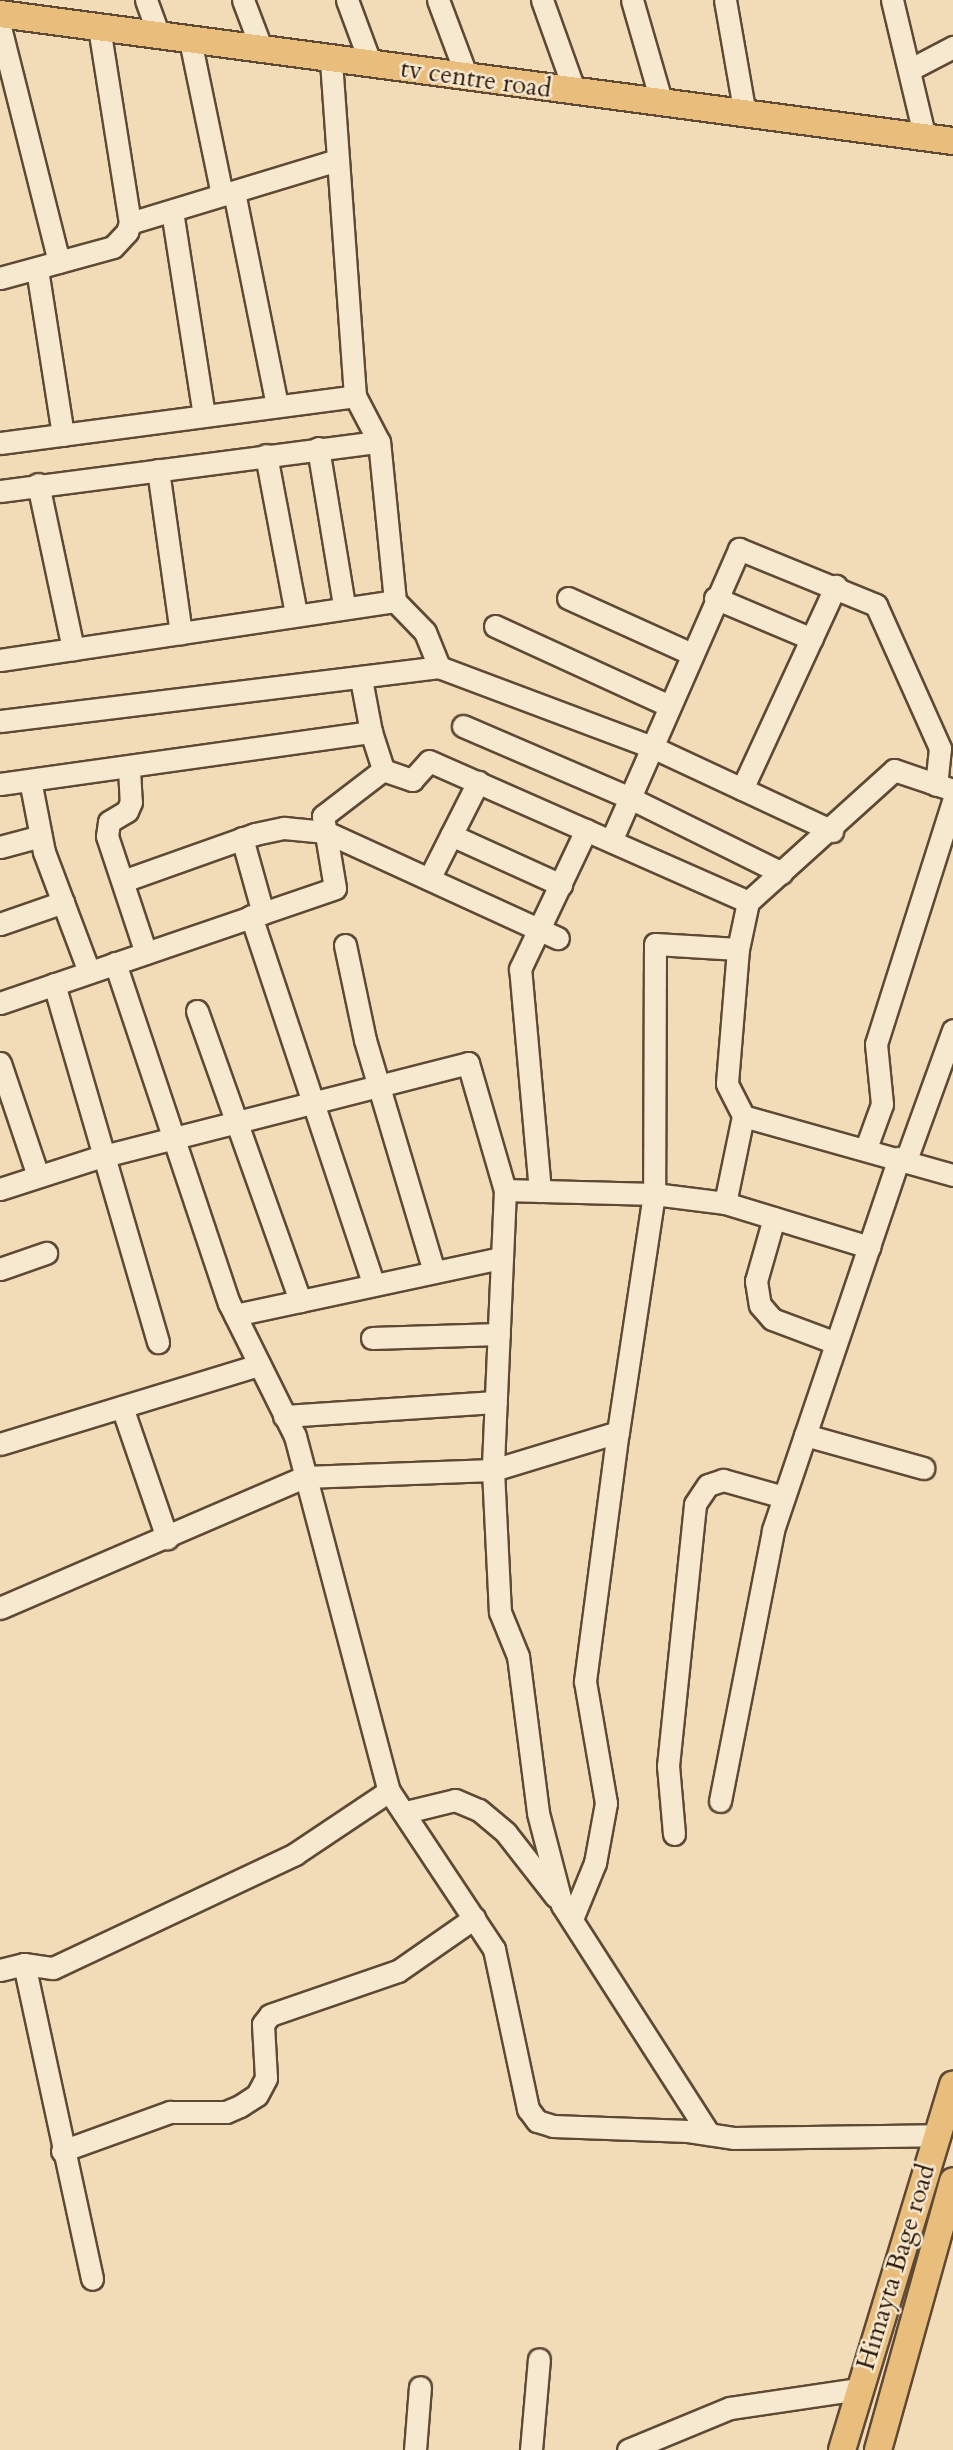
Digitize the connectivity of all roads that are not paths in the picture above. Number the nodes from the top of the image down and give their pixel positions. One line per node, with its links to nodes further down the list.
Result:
1 (146, 0): 12 (street)
2 (243, 0): 15 (street)
3 (347, 0): 17 (street)
4 (438, 0): 19 (street)
5 (542, 0): 20 (street)
6 (632, 0): 21 (street)
7 (725, 0): 22 (street)
8 (892, 0): 18 (street)
9 (0, 14): 11 (main road, tv centre road)
10 (0, 27): 29 (street)
11 (99, 28): 12 (main road, tv centre road); 28 (street)
12 (159, 36): 13 (main road, tv centre road)
13 (190, 40): 15 (main road, tv centre road); 26 (street)
14 (953, 47): 18 (street)
15 (262, 50): 16 (main road, tv centre road)
16 (331, 59): 17 (main road, tv centre road); 25 (street)
17 (371, 65): 19 (main road, tv centre road)
18 (909, 70): 23 (street)
19 (467, 77): 20 (main road, tv centre road)
20 (575, 92): 21 (main road, tv centre road)
21 (662, 104): 22 (main road, tv centre road)
22 (746, 115): 23 (main road, tv centre road)
23 (925, 138): 24 (main road, tv centre road)
24 (953, 141)
25 (338, 160): 26 (street); 32 (street)
26 (228, 193): 27 (street); 33 (street)
27 (172, 211): 28 (street); 34 (street)
28 (130, 223): 29 (street)
29 (60, 262): 30 (street)
30 (37, 269): 31 (street); 35 (street)
31 (0, 278)
32 (355, 396): 33 (street); 36 (street)
33 (277, 406): 34 (street)
34 (204, 416): 35 (street)
35 (63, 435): 37 (street)
36 (379, 442): 38 (street); 46 (street)
37 (0, 443)
38 (318, 448): 39 (street); 47 (street)
39 (266, 455): 40 (street); 48 (street)
40 (158, 470): 41 (street); 50 (street)
41 (38, 484): 42 (street); 52 (street)
42 (0, 491)
43 (836, 586): 45 (street); 51 (street); 67 (street)
44 (568, 598): 53 (street)
45 (715, 598): 51 (street); 53 (street)
46 (395, 600): 47 (street); 55 (street)
47 (344, 606): 48 (street)
48 (296, 614): 50 (street)
49 (495, 626): 57 (street)
50 (181, 632): 52 (street)
51 (812, 639): 68 (street)
52 (73, 649): 54 (street)
53 (692, 654): 57 (street)
54 (0, 660)
55 (439, 667): 56 (street); 61 (street)
56 (361, 679): 58 (street); 60 (street)
57 (670, 706): 61 (street)
58 (0, 722)
59 (463, 726): 69 (street)
60 (371, 732): 62 (street); 63 (street)
61 (652, 747): 68 (street); 69 (street)
62 (129, 768): 64 (street); 81 (street)
63 (383, 770): 65 (street); 73 (street)
64 (30, 780): 66 (street); 74 (street)
65 (478, 782): 71 (street); 75 (street)
66 (0, 784)
67 (945, 788): 72 (street)
68 (743, 789): 72 (street)
69 (630, 798): 77 (street); 79 (street)
70 (953, 801): 103 (street)
71 (586, 830): 77 (street); 82 (street)
72 (832, 831): 79 (street)
73 (326, 832): 76 (street); 80 (street); 85 (street)
74 (41, 835): 78 (street); 83 (street)
75 (451, 835): 80 (street); 82 (street)
76 (243, 838): 81 (street); 85 (street)
77 (611, 841): 84 (street)
78 (0, 847)
79 (782, 873): 84 (street)
80 (429, 879): 87 (street)
81 (123, 881): 90 (street)
82 (561, 885): 87 (street)
83 (63, 902): 86 (street); 92 (street)
84 (748, 902): 89 (street)
85 (257, 914): 90 (street); 99 (street)
86 (0, 924)
87 (549, 934): 110 (street)
88 (345, 945): 98 (street)
89 (738, 949): 100 (street); 111 (street)
90 (146, 953): 91 (street)
91 (115, 963): 92 (street); 102 (street)
92 (89, 972): 93 (street)
93 (54, 984): 94 (street); 104 (street)
94 (0, 1003)
95 (197, 1012): 101 (street)
96 (953, 1030): 105 (street)
97 (0, 1063): 107 (street)
98 (380, 1086): 99 (street); 109 (street); 118 (street)
99 (313, 1103): 101 (street); 119 (street)
100 (743, 1116): 103 (street); 112 (street)
101 (236, 1122): 102 (street); 120 (street)
102 (175, 1138): 104 (street); 121 (street)
103 (866, 1148): 105 (street)
104 (104, 1156): 107 (street); 124 (street)
105 (902, 1159): 106 (street); 114 (street)
106 (953, 1175)
107 (38, 1176): 108 (street)
108 (0, 1189)
109 (505, 1189): 110 (street); 116 (street)
110 (540, 1191): 111 (street)
111 (654, 1194): 112 (street); 130 (street)
112 (725, 1203): 113 (street)
113 (774, 1218): 114 (street); 125 (street)
114 (869, 1247): 125 (street)
115 (46, 1253): 117 (street)
116 (502, 1258): 118 (street); 122 (street)
117 (0, 1269)
118 (434, 1272): 119 (street)
119 (373, 1283): 120 (street)
120 (300, 1301): 121 (street)
121 (234, 1315): 126 (street)
122 (499, 1334): 123 (street); 127 (street)
123 (372, 1338)
124 (158, 1342)
125 (836, 1343): 131 (street)
126 (259, 1365): 128 (street); 129 (street)
127 (496, 1402): 129 (street); 134 (street)
128 (122, 1407): 132 (street); 137 (street)
129 (284, 1416): 135 (street)
130 (618, 1432): 134 (street); 143 (street)
131 (805, 1435): 133 (street); 136 (street)
132 (0, 1444)
133 (923, 1468)
134 (493, 1470): 135 (street); 143 (street)
135 (304, 1477): 137 (street); 139 (street)
136 (784, 1497): 140 (street); 142 (street)
137 (167, 1538): 138 (street)
138 (0, 1608)
139 (389, 1791): 141 (street); 145 (street)
140 (720, 1801)
141 (406, 1812): 143 (street); 144 (street)
142 (674, 1835)
143 (567, 1912): 148 (street)
144 (474, 1917): 148 (street); 150 (street)
145 (24, 1964): 146 (street); 150 (street)
146 (0, 1970)
147 (953, 2084): 149 (main road, Himayta Bage road)
148 (709, 2134): 149 (street)
149 (937, 2135): 155 (main road, Himayta Bage road)
150 (62, 2151): 152 (street)
151 (953, 2181): 160 (main road)
152 (92, 2279)
153 (539, 2359): 157 (street)
154 (420, 2387): 156 (street)
155 (859, 2389): 158 (street); 159 (main road, Himayta Bage road)
156 (415, 2450)
157 (531, 2450)
158 (628, 2450)
159 (842, 2450)
160 (878, 2450)

